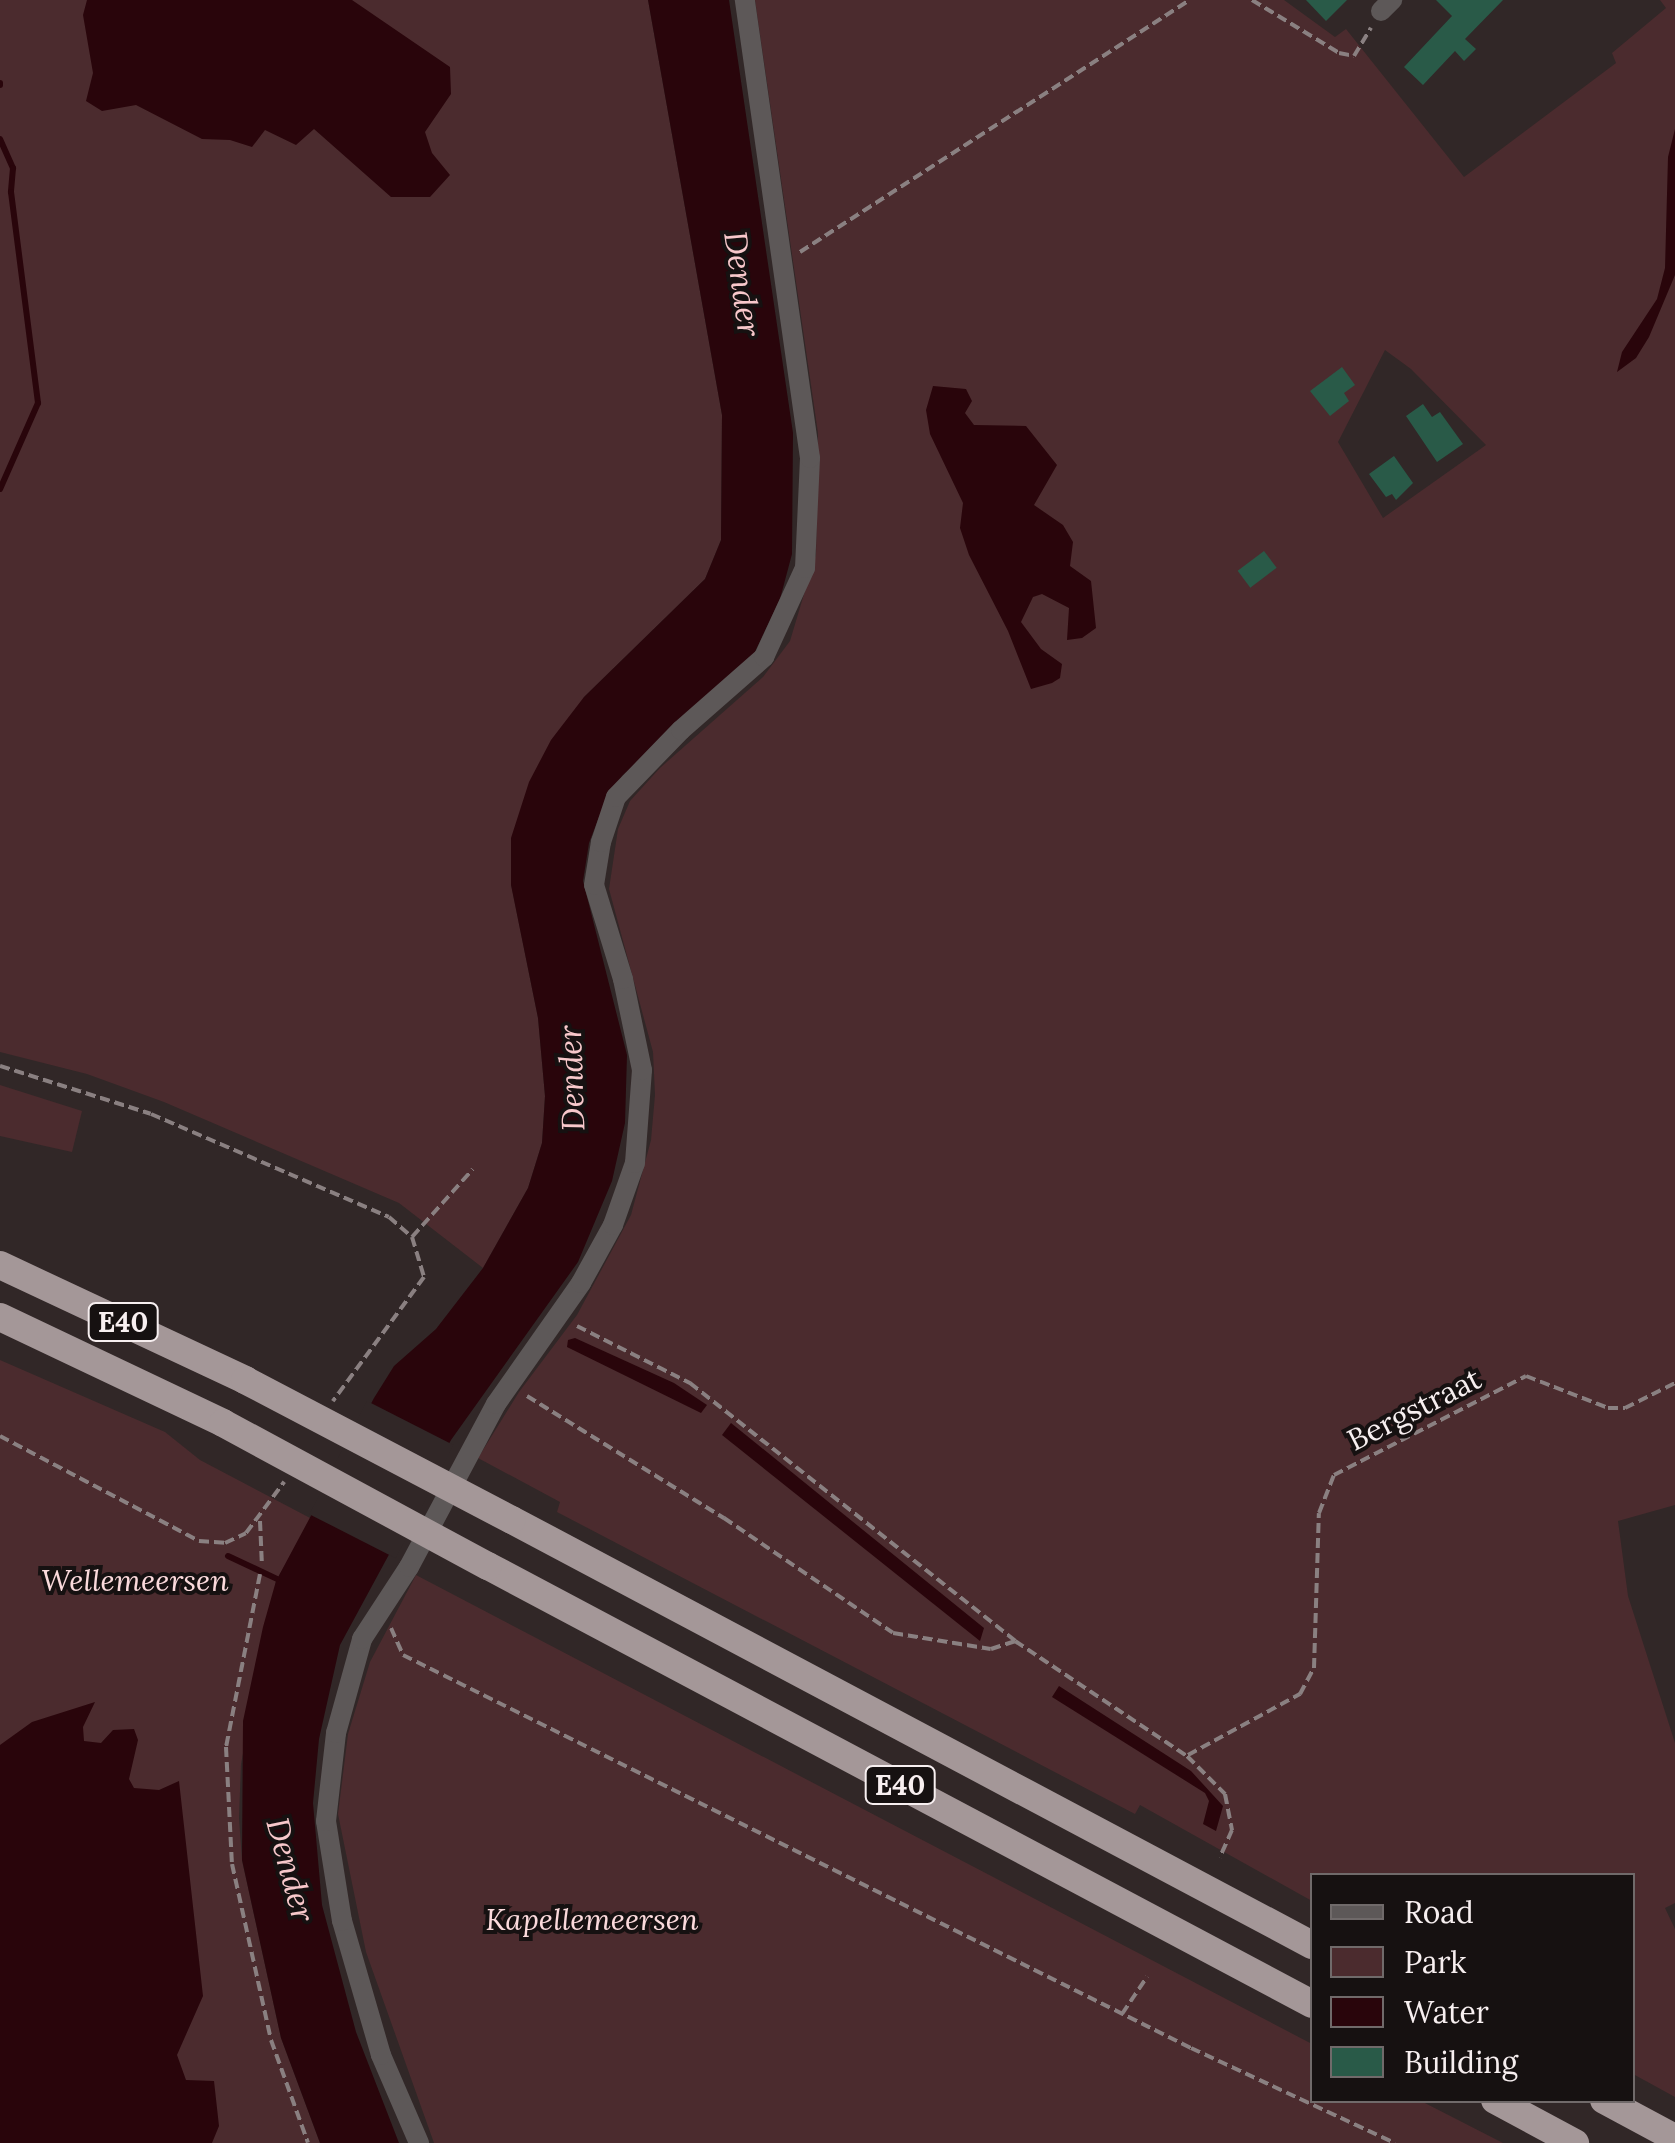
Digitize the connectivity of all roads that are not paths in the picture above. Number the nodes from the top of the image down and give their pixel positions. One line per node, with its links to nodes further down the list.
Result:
1 (745, 0): 9 (lane)
2 (0, 1265): 4 (highway, E40, bridge)
3 (0, 1317): 5 (highway, E40, bridge)
4 (1310, 1945)
5 (1310, 2003)
6 (1500, 2103): 10 (highway)
7 (1610, 2103): 8 (highway)
8 (1675, 2138)
9 (419, 2143)
10 (1575, 2143)

